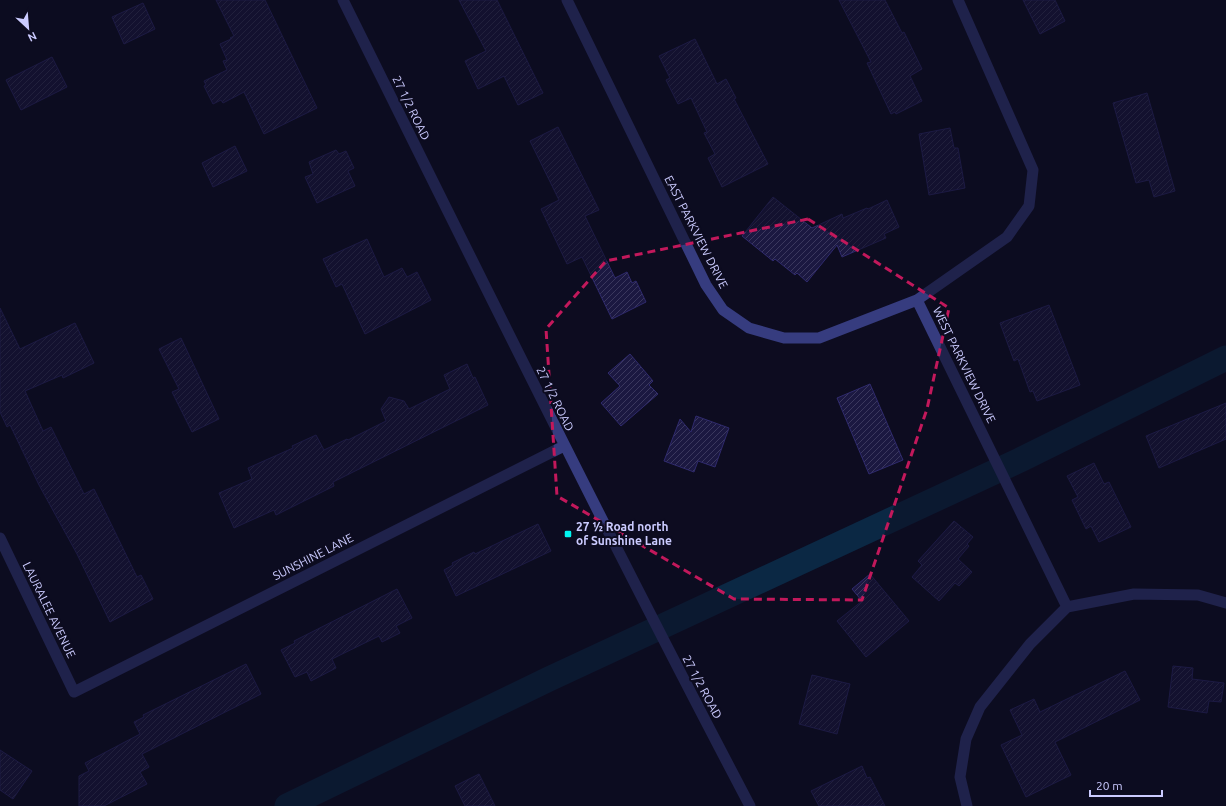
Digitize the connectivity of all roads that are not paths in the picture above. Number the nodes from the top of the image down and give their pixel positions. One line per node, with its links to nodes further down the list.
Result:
1 (343, 0): 5 (street, 27 1/2 ROAD)
2 (567, 0): 4 (street, EAST PARKVIEW DRIVE)
3 (958, 0): 4 (street, WEST PARKVIEW DRIVE)
4 (917, 300): 8 (street, WEST PARKVIEW DRIVE)
5 (564, 446): 9 (street, SUNSHINE LANE); 10 (street, 27 1/2 ROAD)
6 (0, 538): 9 (street, LAURALEE AVENUE)
7 (1226, 603): 8 (street)
8 (1067, 607): 11 (street)
9 (74, 692)
10 (750, 806)
11 (967, 806)

